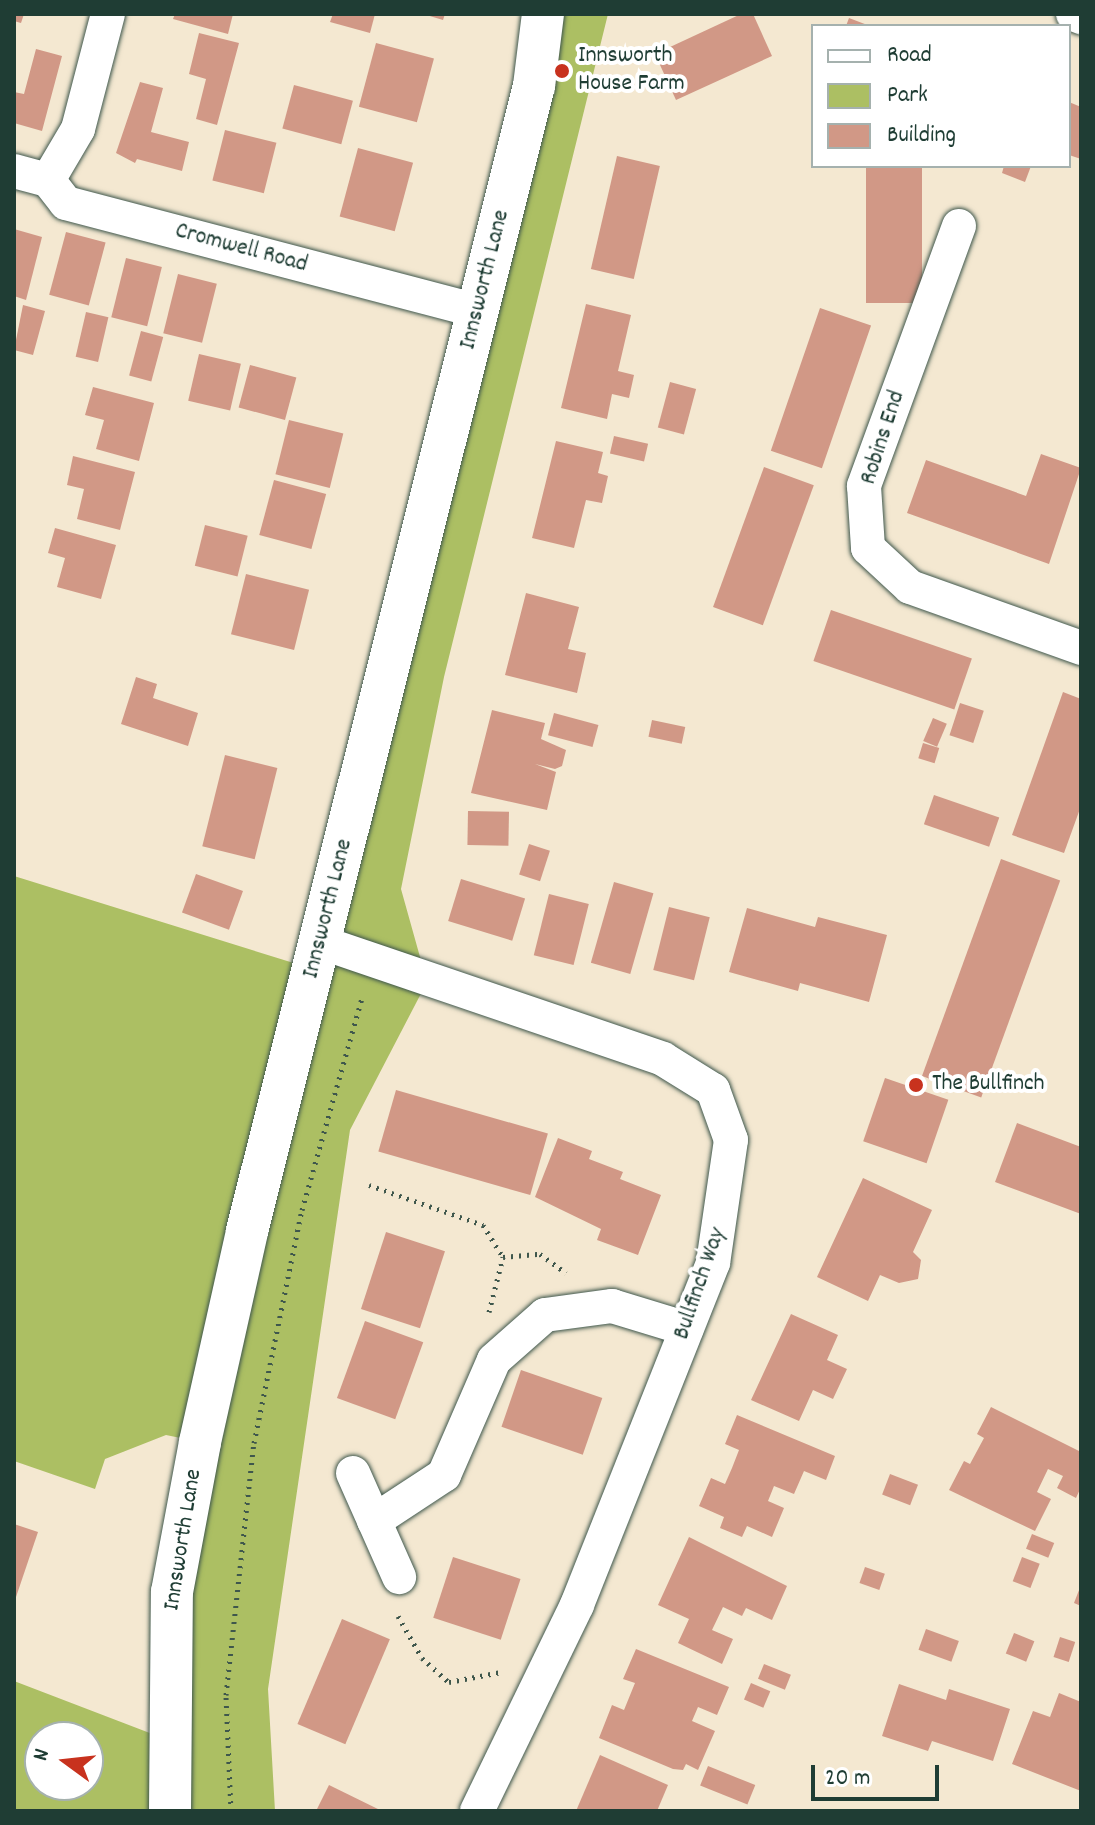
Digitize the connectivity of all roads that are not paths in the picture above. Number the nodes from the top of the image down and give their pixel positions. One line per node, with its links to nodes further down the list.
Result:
1 (108, 14): 6 (street)
2 (543, 14): 8 (street, Innsworth Lane)
3 (1073, 14): 4 (street)
4 (1081, 17)
5 (14, 171): 6 (street, Cromwell Road)
6 (48, 180): 8 (street, Cromwell Road)
7 (959, 226): 9 (street, Robins End)
8 (479, 311): 10 (street, Innsworth Lane)
9 (1081, 648)
10 (320, 942): 11 (street, Bullfinch Way); 15 (street, Innsworth Lane)
11 (687, 1329): 13 (street); 16 (street, Bullfinch Way)
12 (353, 1473): 13 (street)
13 (374, 1521): 14 (street)
14 (399, 1577)
15 (170, 1811)
16 (477, 1811)

